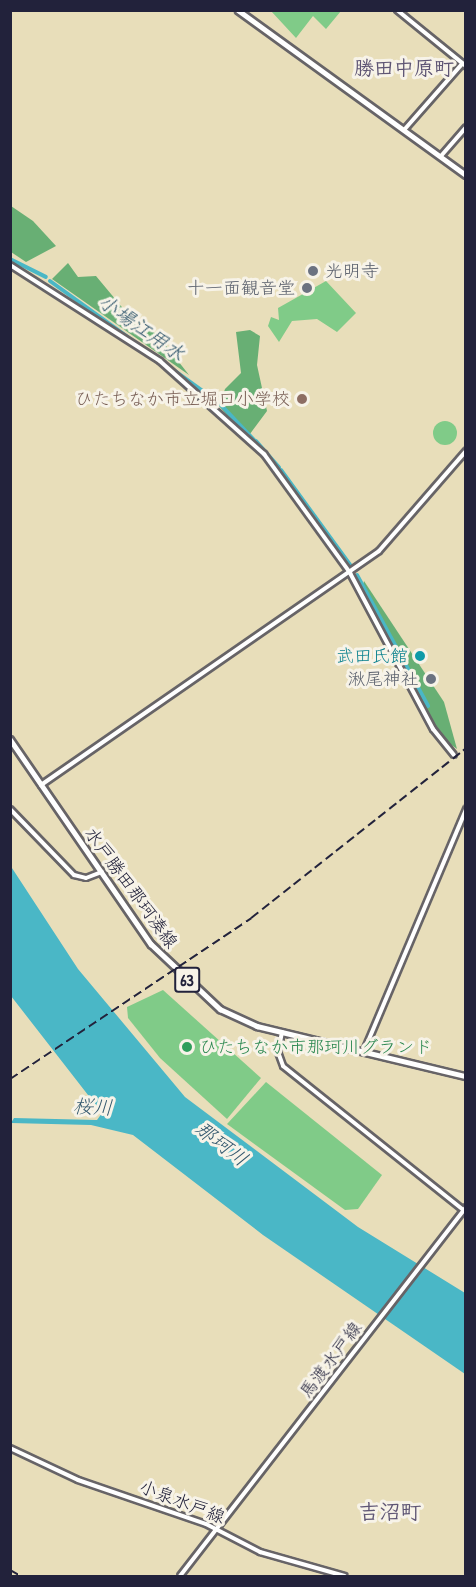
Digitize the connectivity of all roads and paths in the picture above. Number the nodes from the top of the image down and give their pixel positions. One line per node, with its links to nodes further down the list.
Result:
1 (238, 10): 5 (main road)
2 (397, 10): 3 (street)
3 (464, 65): 5 (street)
4 (465, 127): 6 (street)
5 (404, 130): 6 (main road)
6 (441, 156): 7 (main road)
7 (465, 175)
8 (10, 265): 10 (street)
9 (465, 451): 10 (street)
10 (350, 573): 12 (street); 13 (street)
11 (10, 739): 13 (main road, 水戸勝田那珂湊線 / 63)
12 (454, 755)
13 (41, 785): 16 (main road, 水戸勝田那珂湊線 / 63)
14 (10, 809): 16 (street)
15 (465, 809): 18 (street)
16 (102, 872): 17 (main road, 水戸勝田那珂湊線 / 63)
17 (282, 1032): 18 (main road, 水戸勝田那珂湊線 / 63); 20 (street)
18 (364, 1051): 19 (main road, 水戸勝田那珂湊線 / 63)
19 (465, 1076)
20 (465, 1210): 22 (street, 馬渡水戸線)
21 (10, 1448): 22 (street, 小泉水戸線)
22 (218, 1529): 23 (street, 馬渡水戸線); 24 (street, 小泉水戸線)
23 (180, 1576)
24 (345, 1576)

